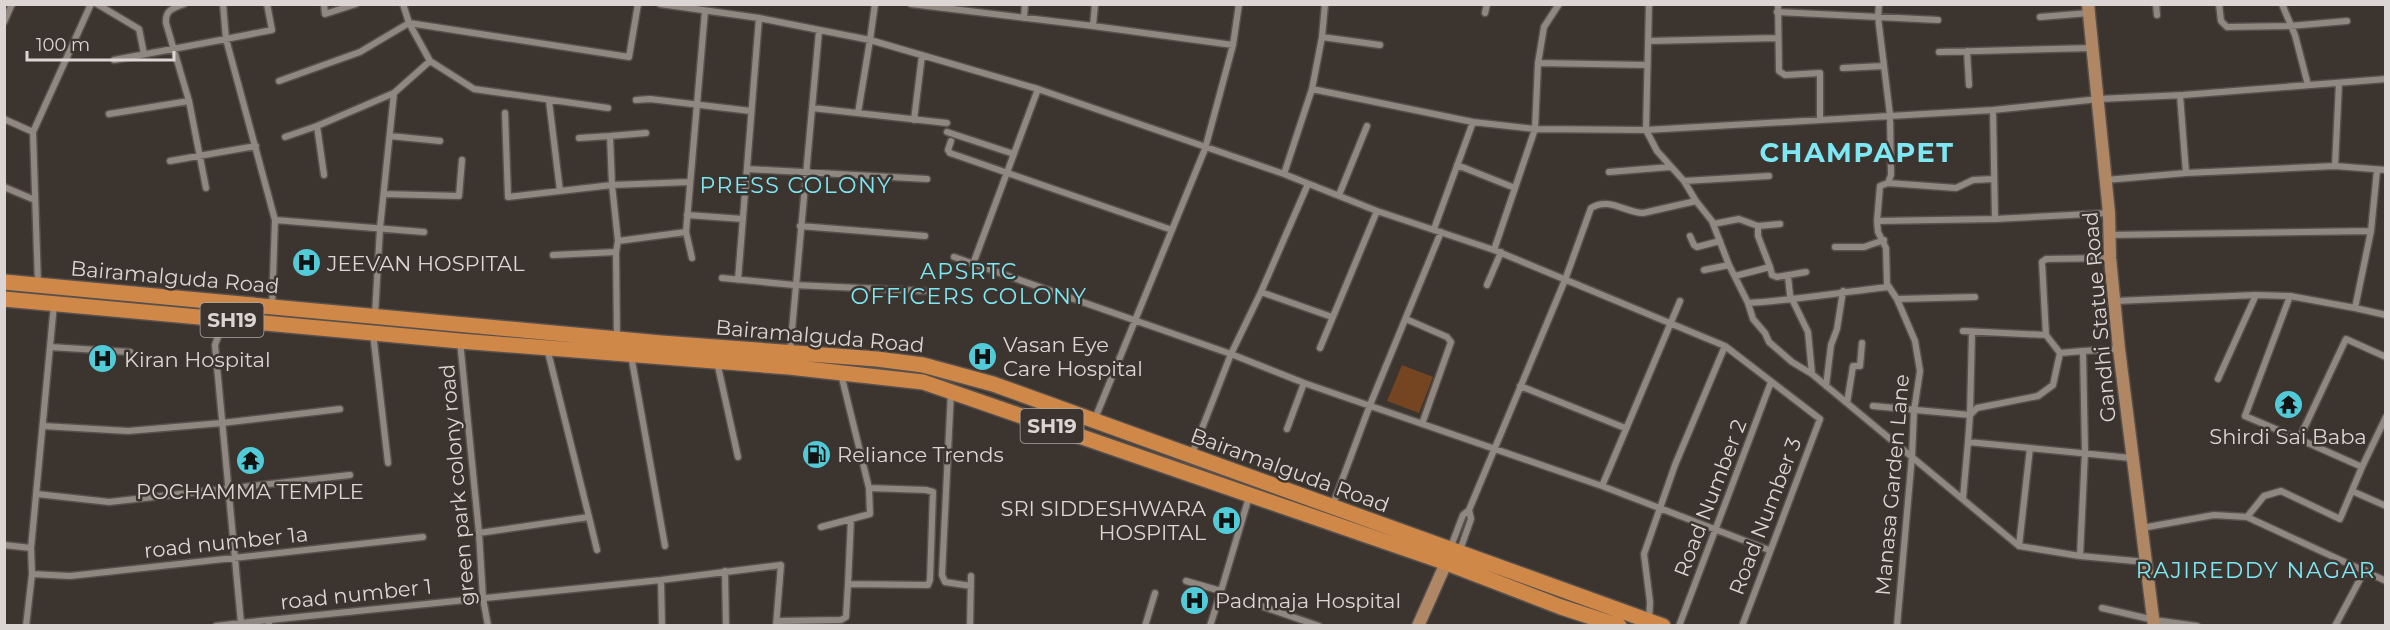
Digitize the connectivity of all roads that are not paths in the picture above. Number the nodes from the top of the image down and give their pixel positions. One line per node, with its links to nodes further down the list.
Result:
1 (12, 4): 37 (street)
2 (91, 4): 92 (street)
3 (98, 4): 53 (street)
4 (184, 4): 49 (street)
5 (223, 4): 44 (street)
6 (267, 4): 44 (street)
7 (324, 4): 8 (street)
8 (356, 4)
9 (403, 4): 38 (street)
10 (638, 4): 38 (street)
11 (660, 4): 28 (street)
12 (875, 4): 45 (street)
13 (911, 4): 34 (street)
14 (1025, 4): 34 (street)
15 (1095, 4): 39 (street)
16 (1239, 4): 47 (street)
17 (1325, 4): 42 (street)
18 (1487, 4): 29 (street)
19 (1559, 4): 57 (street)
20 (1650, 4): 46 (street)
21 (1879, 4): 31 (street, Manasa Garden Lane)
22 (2156, 4): 30 (street)
23 (2219, 4): 40 (street)
24 (2282, 4): 40 (street)
25 (717, 8): 28 (street); 33 (street)
26 (1778, 8): 31 (street); 43 (street)
27 (2089, 9): 32 (street); 50 (street, Gandhi Statue Road)
28 (705, 11): 74 (street)
29 (1485, 13)
30 (2157, 15)
31 (1878, 16): 35 (street); 59 (street, Manasa Garden Lane)
32 (2040, 17)
33 (759, 18): 41 (street); 78 (street)
34 (1024, 18): 39 (street)
35 (1938, 20)
36 (2347, 21): 40 (street)
37 (4, 22)
38 (409, 23): 56 (street); 62 (street)
39 (1093, 26): 47 (street)
40 (2290, 26): 65 (street)
41 (819, 31): 45 (street); 76 (street)
42 (1322, 37): 48 (street); 67 (street)
43 (1777, 38): 46 (street); 85 (street)
44 (226, 39): 49 (street); 101 (street)
45 (870, 40): 54 (street); 80 (street)
46 (1648, 41): 58 (street)
47 (1233, 45): 102 (street)
48 (1380, 45)
49 (174, 47): 53 (street); 72 (street)
50 (2093, 48): 51 (street); 70 (street, Gandhi Statue Road)
51 (1967, 51): 52 (street); 64 (street)
52 (1939, 52)
53 (144, 54): 55 (street)
54 (922, 55): 66 (street); 84 (street)
55 (114, 60)
56 (430, 62): 68 (street); 73 (street)
57 (1538, 63): 58 (street); 90 (street)
58 (1647, 65): 91 (street)
59 (1883, 66): 60 (street); 82 (street, Manasa Garden Lane)
60 (1844, 68)
61 (2385, 79): 63 (street)
62 (279, 81)
63 (2339, 82): 65 (street); 108 (street)
64 (1969, 85)
65 (2308, 85): 69 (street)
66 (1038, 89): 102 (street); 103 (street)
67 (1312, 89): 86 (street); 117 (street)
68 (394, 93): 88 (street); 95 (street)
69 (2180, 95): 70 (street); 116 (street)
70 (2098, 99): 77 (street); 122 (street, Gandhi Statue Road)
71 (636, 100): 74 (street)
72 (189, 101): 81 (street); 104 (street)
73 (549, 101): 75 (street); 131 (street)
74 (695, 105): 78 (street); 124 (street)
75 (608, 108)
76 (812, 108): 80 (street); 113 (street)
77 (1993, 110): 82 (street); 121 (street)
78 (752, 111): 110 (street)
79 (505, 113): 131 (street)
80 (858, 113): 84 (street)
81 (109, 114)
82 (1890, 115): 85 (street); 125 (street, Manasa Garden Lane)
83 (4, 119): 92 (street)
84 (914, 120): 87 (street)
85 (1820, 120): 91 (street)
86 (1473, 122): 90 (street); 107 (street)
87 (948, 123)
88 (317, 126): 97 (street); 118 (street)
89 (1367, 126): 133 (street)
90 (1535, 129): 91 (street); 130 (street)
91 (1646, 130): 109 (street)
92 (33, 132): 134 (street)
93 (947, 132): 103 (street)
94 (646, 133): 96 (street)
95 (390, 136): 99 (street); 132 (street)
96 (610, 136): 98 (street); 127 (street)
97 (285, 137)
98 (579, 138)
99 (440, 141)
100 (951, 141): 114 (street)
101 (256, 146): 104 (street); 141 (street)
102 (1205, 149): 117 (street); 149 (street)
103 (1014, 154): 114 (street)
104 (199, 156): 106 (street); 129 (street)
105 (462, 160): 132 (street)
106 (170, 161)
107 (1457, 165): 130 (street); 148 (street)
108 (2335, 166): 111 (street); 116 (street)
109 (1670, 167): 115 (street); 123 (street)
110 (747, 169): 113 (street); 139 (street)
111 (2377, 170): 112 (street); 150 (street)
112 (2385, 170)
113 (806, 171): 120 (street); 145 (street)
114 (1007, 172): 149 (street); 167 (street)
115 (1609, 172)
116 (2186, 173): 122 (street)
117 (1284, 174): 126 (street)
118 (324, 175)
119 (1769, 176): 123 (street)
120 (927, 179)
121 (1994, 179): 125 (street); 140 (street)
122 (2106, 180): 137 (street, Gandhi Statue Road)
123 (1684, 181): 135 (street)
124 (689, 182): 127 (street); 138 (street)
125 (1888, 183): 142 (street, Manasa Garden Lane)
126 (1308, 184): 133 (street); 184 (street)
127 (612, 185): 131 (street); 158 (street)
128 (4, 187): 134 (street)
129 (206, 188)
130 (1515, 188): 161 (street)
131 (560, 191)
132 (384, 194): 147 (street)
133 (1340, 195): 136 (street)
134 (35, 200): 178 (street)
135 (1696, 201): 143 (street); 176 (street)
136 (1377, 211): 148 (street); 200 (street)
137 (2109, 213): 140 (street); 154 (street, Gandhi Statue Road)
138 (687, 215): 139 (street); 152 (street)
139 (743, 219): 175 (street)
140 (1995, 219): 142 (street)
141 (275, 220): 147 (street); 195 (street)
142 (1877, 221): 157 (street, Manasa Garden Lane)
143 (1713, 224): 146 (street); 159 (street)
144 (1780, 224): 146 (street)
145 (800, 226): 155 (street); 179 (street)
146 (1758, 226): 169 (street)
147 (380, 228): 151 (street); 199 (street)
148 (1434, 229): 153 (street)
149 (1172, 230): 203 (street)
150 (2371, 231): 154 (street); 196 (street)
151 (424, 232)
152 (686, 232): 158 (street); 165 (street)
153 (1442, 232): 161 (street); 201 (street)
154 (2108, 235): 166 (street, Gandhi Statue Road)
155 (925, 236)
156 (1690, 236): 159 (street)
157 (1884, 240): 160 (street); 181 (street, Manasa Garden Lane)
158 (618, 241): 162 (street)
159 (1720, 241): 168 (street)
160 (1834, 247)
161 (1498, 251): 176 (street); 180 (street)
162 (616, 252): 163 (street); 210 (street)
163 (553, 255)
164 (954, 257): 167 (street)
165 (692, 258)
166 (2110, 258): 192 (street, Gandhi Statue Road); 209 (street)
167 (973, 264): 203 (street)
168 (1729, 265): 170 (street); 172 (street)
169 (1770, 267): 172 (street); 173 (street)
170 (1704, 270)
171 (1806, 272): 173 (street)
172 (1735, 276): 193 (street)
173 (1788, 276): 190 (street)
174 (722, 279): 175 (street)
175 (738, 280): 179 (street)
176 (1565, 280): 204 (street); 233 (street)
177 (4, 282): 178 (main road, Bairamalguda Road / SH19)
178 (38, 285): 195 (main road, Bairamalguda Road / SH19)
179 (794, 285): 182 (street); 220 (street)
180 (1487, 285)
181 (1889, 287): 183 (street); 189 (street, Manasa Garden Lane)
182 (925, 291)
183 (1844, 291): 190 (street); 234 (street)
184 (1261, 292): 200 (street); 222 (street)
185 (2256, 295): 186 (street); 192 (street); 229 (street)
186 (2290, 296): 196 (street); 250 (street)
187 (1975, 297): 189 (street)
188 (4, 299): 194 (main road, Bairamalguda Road / SH19)
189 (1897, 299): 240 (street, Manasa Garden Lane)
190 (1792, 300): 193 (street); 228 (street)
191 (1680, 301): 204 (street)
192 (2115, 301): 217 (street, Gandhi Statue Road)
193 (1748, 303): 228 (street)
194 (54, 304): 202 (main road, Bairamalguda Road / SH19); 214 (street)
195 (272, 306): 197 (main road, Bairamalguda Road / SH19)
196 (2355, 308): 198 (street)
197 (325, 311): 199 (main road, Bairamalguda Road / SH19); 205 (main road)
198 (2385, 315)
199 (375, 316): 210 (main road, Bairamalguda Road / SH19)
200 (1332, 317): 216 (street)
201 (1406, 319): 237 (street); 245 (street)
202 (228, 320): 205 (main road, Bairamalguda Road / SH19); 244 (street)
203 (1134, 321): 222 (street); 243 (street)
204 (1671, 324): 213 (street); 247 (street)
205 (323, 327): 207 (main road, Bairamalguda Road / SH19)
206 (1963, 331): 208 (street)
207 (373, 332): 211 (main road, Bairamalguda Road / SH19); 259 (street)
208 (1972, 332): 209 (street); 241 (street)
209 (2046, 335): 221 (street)
210 (617, 339): 220 (main road, Bairamalguda Road / SH19)
211 (460, 341): 215 (main road, Bairamalguda Road / SH19); 278 (street, green park colony road)
212 (1862, 343): 236 (street)
213 (1725, 346): 230 (street); 271 (street)
214 (50, 347): 219 (street); 246 (street)
215 (547, 347): 223 (main road, Bairamalguda Road / SH19); 272 (street)
216 (1320, 348)
217 (2119, 349): 218 (street); 258 (street, Gandhi Statue Road)
218 (2083, 351): 221 (street); 254 (street)
219 (130, 352)
220 (790, 352): 226 (main road, Bairamalguda Road / SH19)
221 (2060, 353): 241 (street)
222 (1231, 354): 231 (street); 257 (street)
223 (631, 355): 225 (main road, Bairamalguda Road / SH19); 281 (street)
224 (2385, 357): 250 (street)
225 (717, 362): 227 (main road, Bairamalguda Road / SH19); 256 (street)
226 (932, 367): 232 (main road); 243 (main road, Bairamalguda Road / SH19)
227 (841, 373): 232 (main road, Bairamalguda Road / SH19); 263 (street)
228 (1812, 374): 234 (street)
229 (2218, 379)
230 (1771, 382): 277 (street, Road Number 2); 285 (street, Road Number 3)
231 (1304, 383): 237 (street); 248 (street)
232 (928, 384): 235 (main road, Bairamalguda Road / SH19)
233 (1520, 386): 247 (street); 253 (street)
234 (1826, 386): 236 (street)
235 (951, 391): 267 (main road, Bairamalguda Road / SH19); 298 (street)
236 (1847, 404): 255 (street)
237 (1370, 405): 245 (street); 270 (street)
238 (1873, 406): 240 (street)
239 (340, 409): 244 (street)
240 (1914, 411): 241 (street); 255 (street, Manasa Garden Lane)
241 (1970, 415): 251 (street)
242 (2385, 417): 249 (street)
243 (1094, 421): 257 (main road, Bairamalguda Road / SH19)
244 (222, 423): 246 (street); 264 (street)
245 (1422, 424): 253 (street)
246 (43, 426): 266 (street)
247 (1625, 428): 262 (street)
248 (1287, 429)
249 (2383, 431): 260 (street)
250 (2299, 439): 260 (street)
251 (1968, 442): 252 (street); 268 (street)
252 (2030, 448): 254 (street); 282 (street)
253 (1494, 449): 262 (street); 286 (street)
254 (2085, 452): 258 (street); 287 (street)
255 (1912, 456): 268 (street); 322 (street, Manasa Garden Lane)
256 (738, 457)
257 (1191, 457): 270 (main road, Bairamalguda Road / SH19)
258 (2131, 458): 276 (street, Gandhi Statue Road)
259 (387, 463)
260 (2362, 467): 265 (street)
261 (350, 475): 264 (street)
262 (1602, 486): 271 (street)
263 (869, 488): 274 (street); 297 (street)
264 (230, 489): 266 (street); 288 (street)
265 (2352, 491): 269 (street); 273 (street)
266 (37, 494): 283 (street)
267 (1250, 495): 286 (main road, Bairamalguda Road / SH19); 299 (street)
268 (1963, 498): 282 (street)
269 (2385, 506)
270 (1332, 508): 286 (main road, Bairamalguda Road / SH19)
271 (1659, 508): 277 (street); 307 (street)
272 (589, 517): 278 (street); 284 (street)
273 (2247, 517): 276 (street); 290 (street)
274 (851, 519): 275 (street); 297 (street)
275 (821, 527)
276 (2142, 528): 289 (street, Gandhi Statue Road)
277 (1715, 530): 285 (street); 320 (street, Road Number 2)
278 (479, 533): 301 (street, green park colony road)
279 (423, 537): 288 (street, road number 1a)
280 (4, 545): 283 (street)
281 (665, 546)
282 (2019, 546): 287 (street)
283 (31, 548): 292 (street)
284 (597, 550)
285 (1769, 550): 321 (street, Road Number 3)
286 (1451, 556): 307 (main road, Bairamalguda Road / SH19); 318 (street); 319 (main road, Bairamalguda Road / SH19)
287 (2080, 556): 289 (street)
288 (235, 557): 292 (street, road number 1a); 304 (street)
289 (2146, 562): 308 (street, Gandhi Statue Road)
290 (2365, 570): 296 (street); 324 (street)
291 (725, 571): 294 (street, road number 1); 306 (street, road number 1); 313 (street)
292 (32, 574): 309 (street)
293 (971, 576): 298 (street)
294 (661, 580): 301 (street, road number 1); 312 (street)
295 (1186, 581): 299 (street)
296 (2385, 581)
297 (848, 584): 306 (street)
298 (971, 586): 314 (street)
299 (1221, 591): 316 (street)
300 (1155, 593): 315 (street)
301 (483, 598): 305 (street, road number 1); 311 (street, green park colony road)
302 (1261, 606): 317 (street)
303 (2102, 608): 308 (street)
304 (241, 623): 305 (street, road number 1); 310 (street, road number 1)
305 (269, 623)
306 (776, 623)
307 (1656, 623)
308 (2154, 623): 323 (street)
309 (26, 626)
310 (216, 626)
311 (488, 626)
312 (662, 626)
313 (726, 626)
314 (970, 626)
315 (1145, 626)
316 (1210, 626)
317 (1319, 626)
318 (1418, 626)
319 (1619, 626)
320 (1679, 626)
321 (1742, 626)
322 (1897, 626)
323 (2197, 626)
324 (2335, 626)

